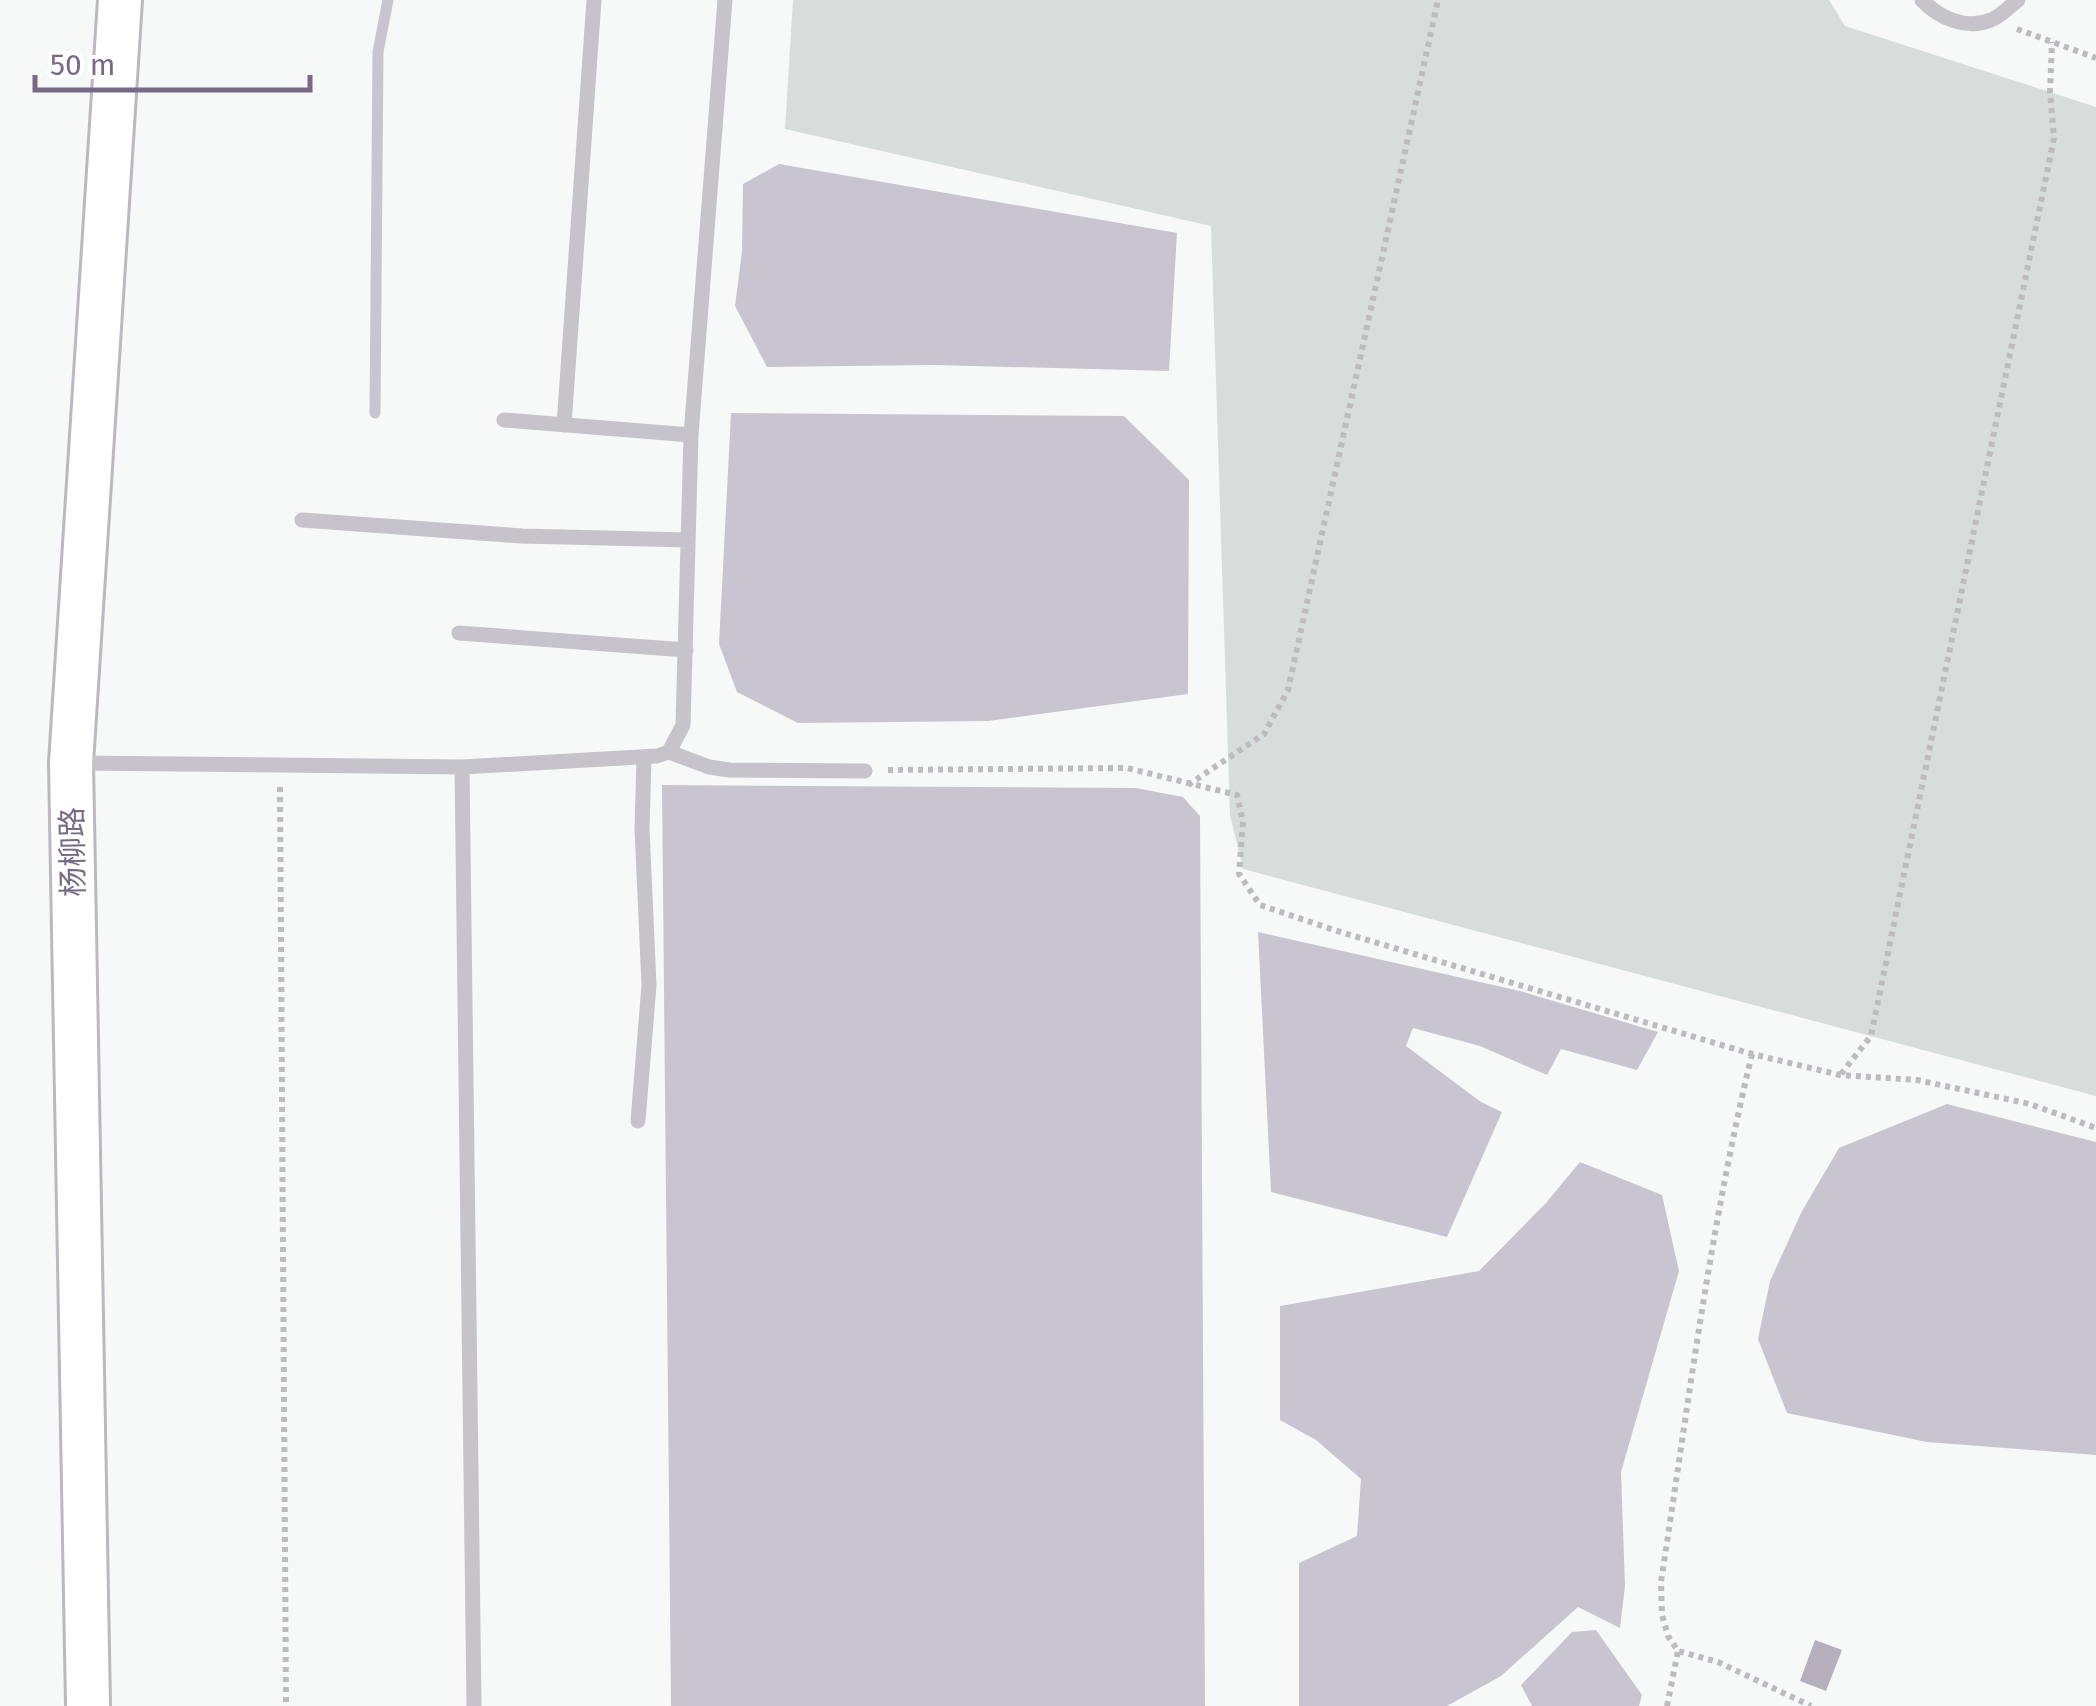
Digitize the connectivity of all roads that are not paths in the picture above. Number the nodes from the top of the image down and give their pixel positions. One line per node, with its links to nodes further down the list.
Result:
1 (120, 0): 15 (street, 杨柳路)
2 (594, 0): 7 (lane)
3 (726, 0): 8 (lane)
4 (1922, 0): 5 (lane)
5 (2018, 0)
6 (504, 420): 7 (lane)
7 (564, 425): 8 (lane)
8 (692, 436): 10 (lane)
9 (302, 520): 10 (lane)
10 (688, 540): 12 (lane)
11 (459, 633): 12 (lane)
12 (686, 650): 13 (lane)
13 (669, 752): 14 (lane); 17 (lane)
14 (644, 757): 16 (lane); 18 (lane)
15 (71, 763): 16 (lane); 19 (street, 杨柳路)
16 (462, 767): 20 (lane)
17 (865, 771)
18 (638, 1121)
19 (88, 1706)
20 (474, 1706)

